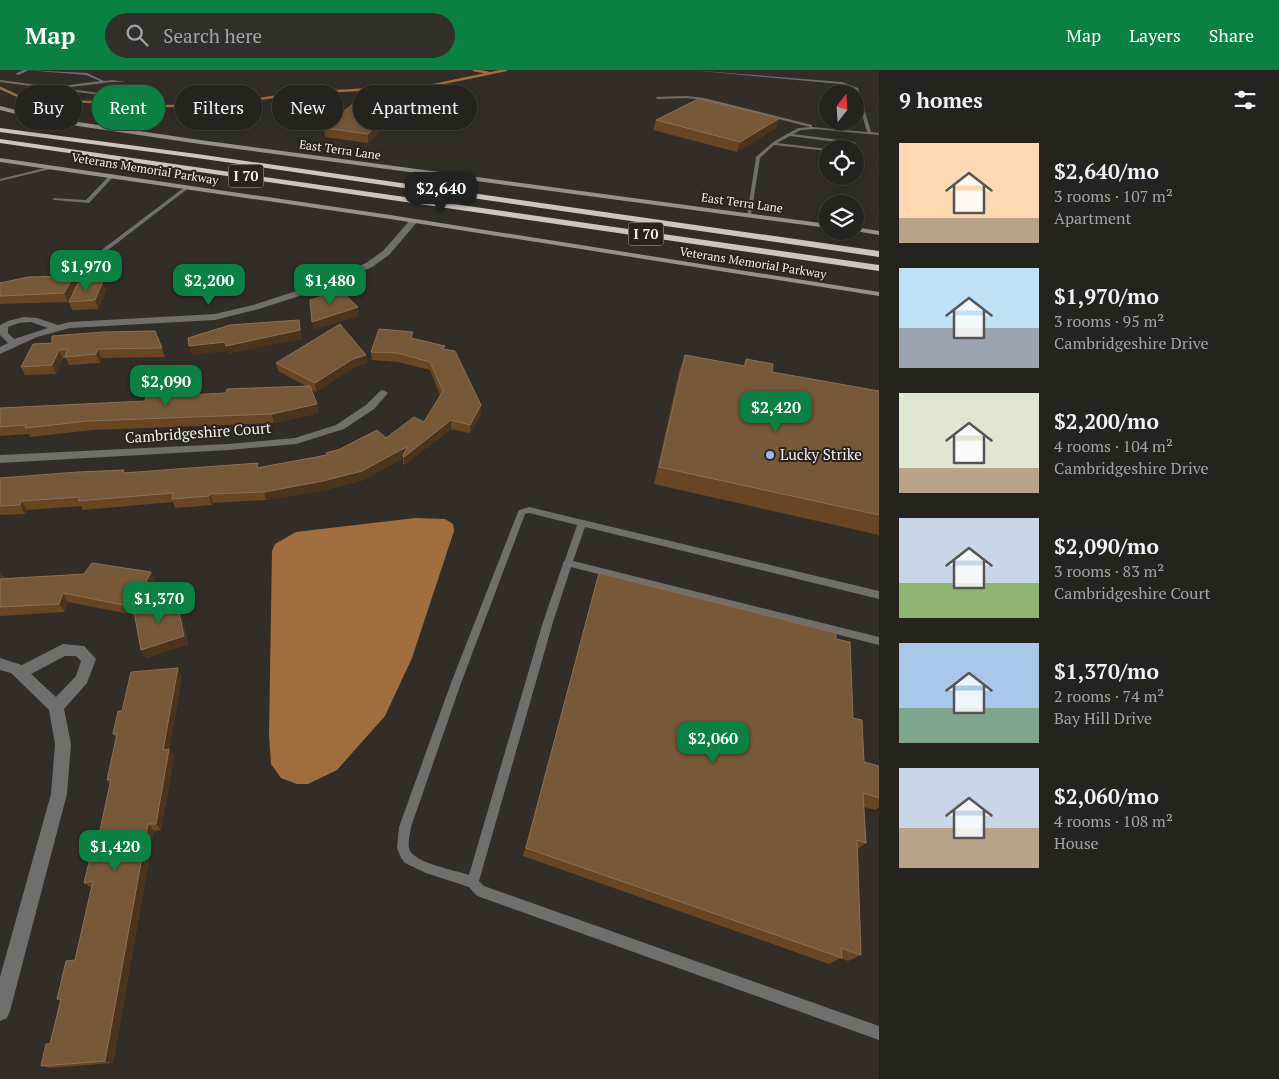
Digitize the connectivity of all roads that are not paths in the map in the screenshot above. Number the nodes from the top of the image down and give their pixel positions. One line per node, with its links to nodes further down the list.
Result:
1 (27, 70): 3 (street); 5 (lane)
2 (692, 70): 14 (lane)
3 (17, 74)
4 (0, 82): 7 (lane)
5 (104, 82): 6 (lane); 8 (lane)
6 (124, 82)
7 (24, 85)
8 (79, 85)
9 (657, 98): 11 (lane)
10 (0, 108): 30 (street, East Terra Lane)
11 (814, 128): 14 (lane); 16 (lane)
12 (0, 130): 17 (highway, I 70)
13 (39, 130): 17 (highway)
14 (869, 133): 15 (lane)
15 (879, 134)
16 (788, 135): 18 (lane); 20 (lane)
17 (68, 139): 35 (highway, I 70)
18 (829, 140)
19 (0, 141): 23 (highway, I 70)
20 (774, 144): 22 (lane); 30 (lane)
21 (0, 148): 23 (highway)
22 (819, 149)
23 (80, 152): 37 (highway, I 70)
24 (0, 160): 25 (street, Veterans Memorial Parkway)
25 (53, 166): 26 (street, Veterans Memorial Parkway); 27 (lane)
26 (113, 176): 28 (street, Veterans Memorial Parkway); 29 (lane)
27 (0, 180)
28 (188, 187): 31 (street, Veterans Memorial Parkway); 36 (lane)
29 (54, 199)
30 (749, 215): 32 (street, East Terra Lane)
31 (414, 221): 38 (street, Veterans Memorial Parkway); 39 (street)
32 (819, 225)
33 (864, 231): 34 (street)
34 (879, 233)
35 (879, 254)
36 (92, 259)
37 (879, 268)
38 (879, 294)
39 (57, 328): 40 (street); 40 (street)
40 (13, 343): 41 (street)
41 (0, 351)
42 (383, 393): 43 (street, Cambridgeshire Court)
43 (0, 459)
44 (582, 523): 45 (lane); 46 (lane); 51 (lane)
45 (568, 562): 47 (lane); 51 (lane)
46 (879, 595)
47 (879, 641)
48 (0, 664): 49 (street)
49 (20, 673): 50 (street); 50 (street)
50 (56, 707): 52 (street)
51 (473, 882): 53 (lane)
52 (0, 1011)
53 (879, 1033)

